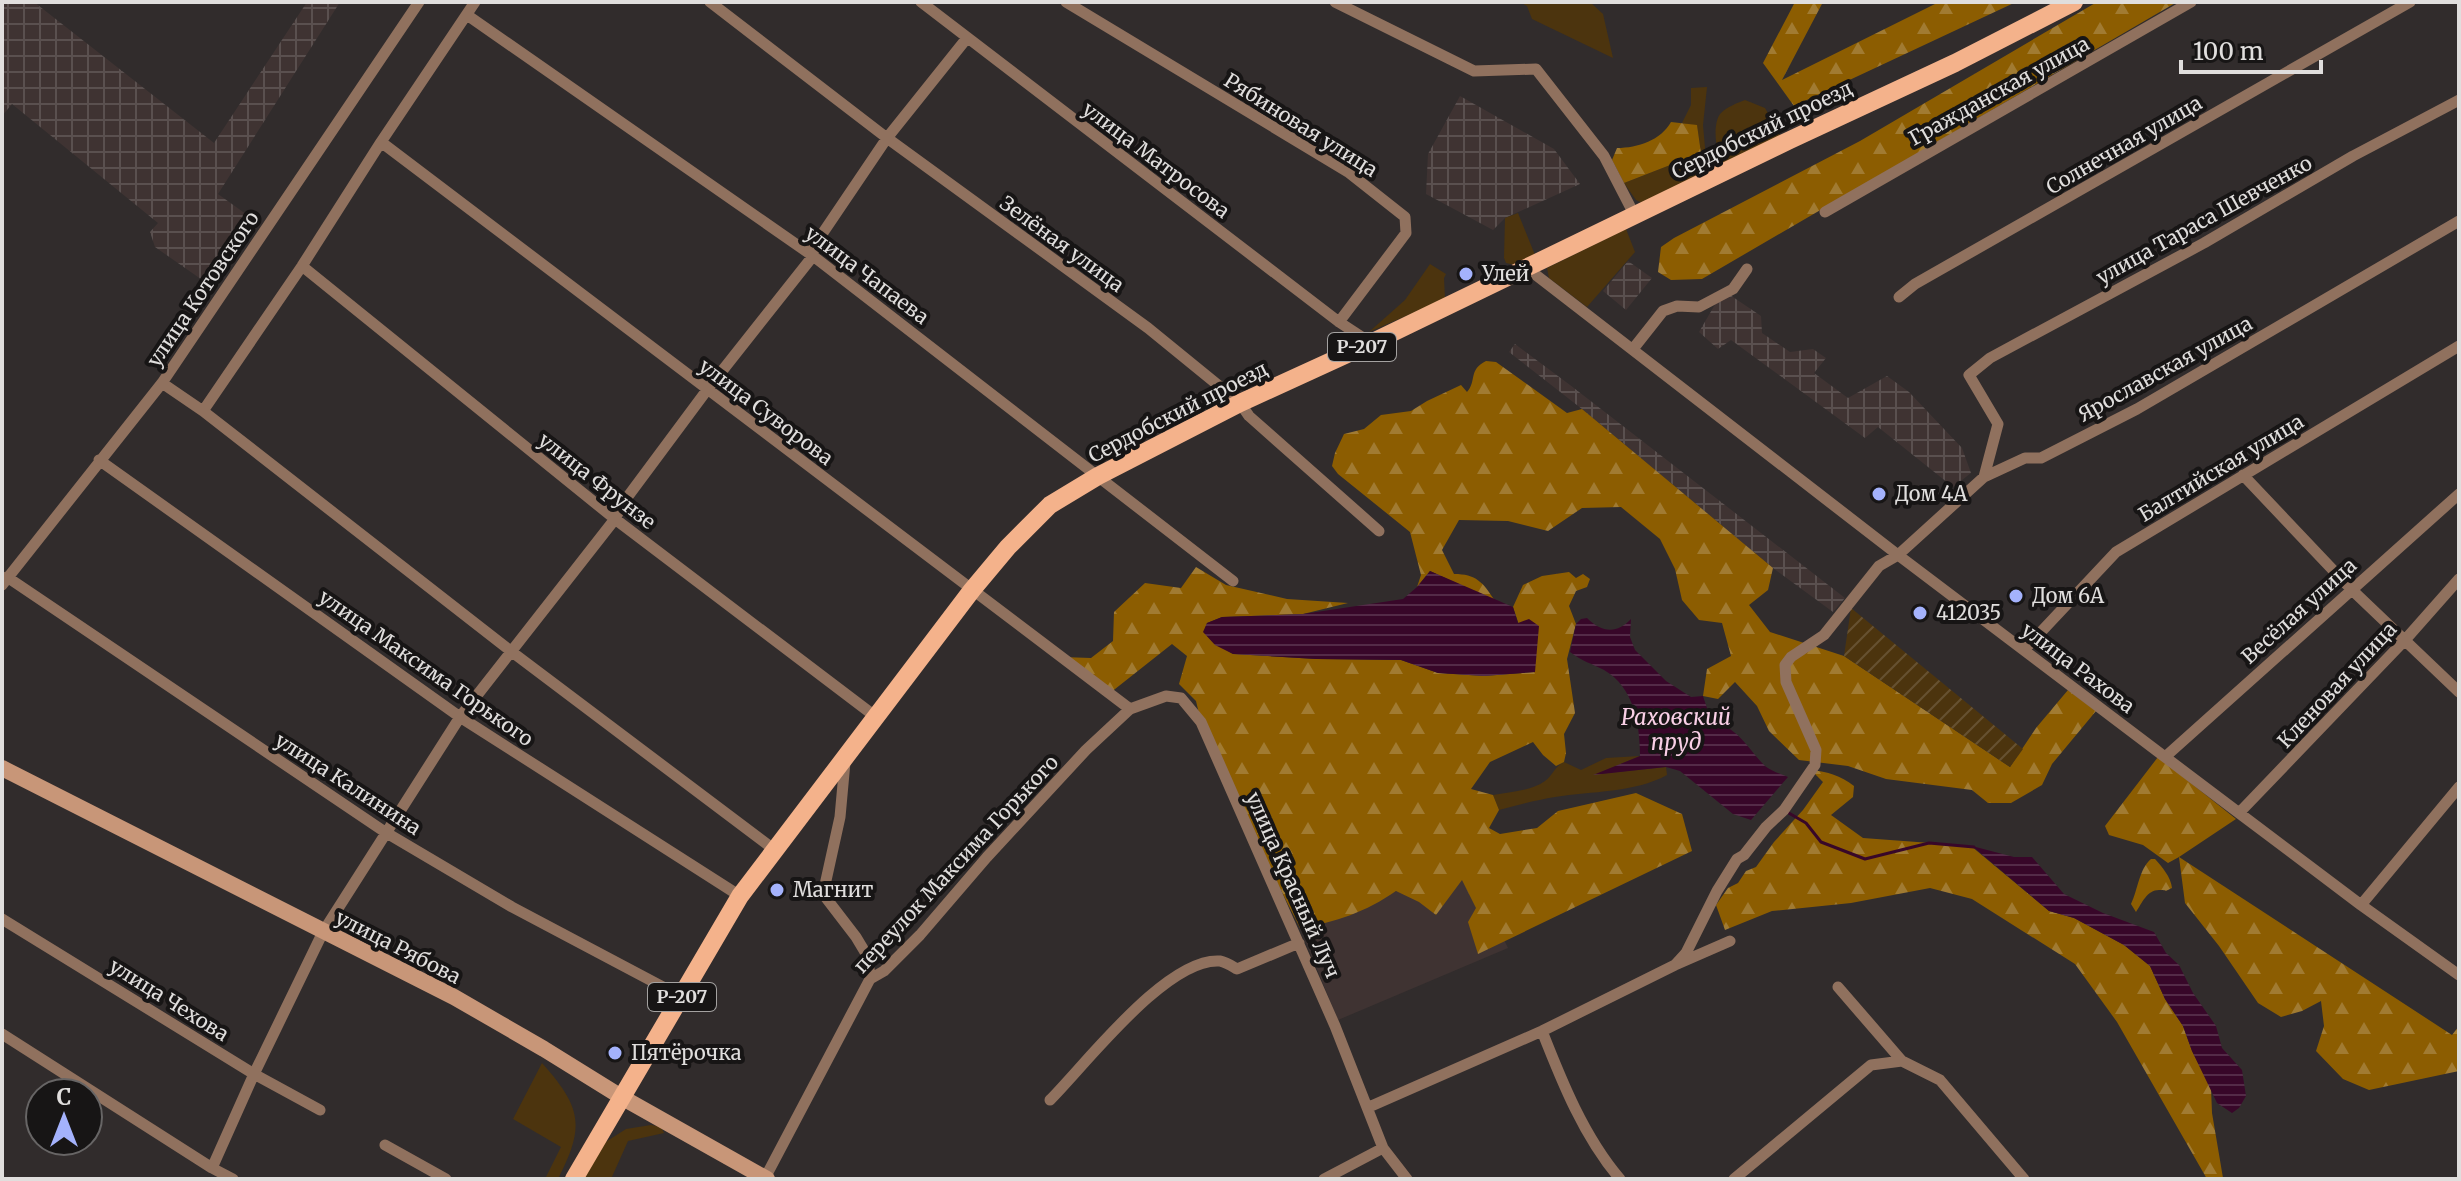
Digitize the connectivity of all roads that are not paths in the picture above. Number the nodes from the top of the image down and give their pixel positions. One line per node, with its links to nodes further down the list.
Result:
1 (419, 2): 27 (street, улица Котовского)
2 (475, 2): 10 (street)
3 (710, 2): 13 (street, Зелёная улица)
4 (921, 2): 11 (street, улица Матросова)
5 (1066, 2): 23 (street, Рябиновая улица)
6 (1335, 2): 16 (street)
7 (2074, 2): 16 (main road, Сердобский проезд / Р-207)
8 (2191, 2): 15 (street, Гражданская улица)
9 (2410, 2): 22 (street, Солнечная улица)
10 (467, 15): 14 (street); 18 (street, улица Чапаева)
11 (967, 38): 13 (street); 23 (street, улица Матросова)
12 (2459, 100): 34 (street, улица Тараса Шевченко)
13 (887, 138): 18 (street); 29 (street, Зелёная улица)
14 (381, 142): 19 (street); 28 (street, улица Суворова)
15 (1825, 212)
16 (1635, 216): 20 (main road, Сердобский проезд / Р-207)
17 (2459, 221): 34 (street, Ярославская улица)
18 (813, 256): 28 (street); 33 (street, улица Чапаева)
19 (302, 266): 30 (street); 36 (street, улица Фрунзе)
20 (1527, 268): 24 (main road, Сердобский проезд / Р-207); 26 (street, улица Рахова)
21 (1747, 269): 26 (street)
22 (1899, 297)
23 (1339, 322): 24 (street, улица Матросова)
24 (1371, 343): 29 (main road, Сердобский проезд / Р-207)
25 (2459, 346): 32 (street, Балтийская улица)
26 (1633, 349): 38 (street, улица Рахова)
27 (162, 383): 30 (street); 31 (street, улица Котовского)
28 (707, 390): 36 (street); 43 (street, улица Суворова)
29 (1240, 403): 33 (main road, Сердобский проезд / Р-207); 37 (street, Зелёная улица)
30 (203, 411): 46 (street)
31 (99, 460): 40 (street, улица Котовского); 50 (street, улица Максима Горького)
32 (2243, 475): 42 (street); 45 (street, Балтийская улица)
33 (1098, 476): 41 (street, улица Чапаева); 43 (main road, Сердобский проезд / Р-207)
34 (1984, 477): 38 (street, Ярославская улица)
35 (2459, 494): 42 (street, Весёлая улица)
36 (615, 519): 46 (street); 51 (street, улица Фрунзе)
37 (1379, 531)
38 (1898, 555): 45 (street, улица Рахова); 65 (street, Ярославская улица)
39 (2459, 579): 44 (street, Кленовая улица)
40 (5, 581): 57 (street, улица Калинина)
41 (1233, 581)
42 (2351, 589): 44 (street); 53 (street, Весёлая улица)
43 (972, 590): 49 (street, улица Суворова); 51 (main road, Сердобский проезд / Р-207)
44 (2405, 640): 47 (street); 56 (street, Кленовая улица)
45 (2024, 650): 53 (street, улица Рахова)
46 (512, 652): 50 (street); 58 (street)
47 (2459, 692)
48 (1166, 696): 49 (street, переулок Максима Горького); 64 (street, улица Красный Луч)
49 (1130, 709): 67 (street, переулок Максима Горького)
50 (460, 717): 57 (street); 59 (street, улица Максима Горького)
51 (876, 717): 52 (main road, Сердобский проезд / Р-207)
52 (846, 757): 58 (main road, Сердобский проезд / Р-207); 67 (street)
53 (2165, 757): 56 (street, улица Рахова)
54 (2, 768): 62 (street, улица Рябова)
55 (2459, 787): 60 (street)
56 (2239, 813): 60 (street, улица Рахова)
57 (385, 832): 62 (street); 69 (street, улица Калинина)
58 (776, 851): 59 (main road, Сердобский проезд / Р-207)
59 (740, 896): 69 (main road, Сердобский проезд / Р-207)
60 (2361, 905): 66 (street, улица Рахова)
61 (2, 919): 73 (street, улица Чехова)
62 (323, 932): 73 (street); 74 (street, улица Рябова)
63 (1730, 941): 65 (street)
64 (1299, 943): 75 (street); 76 (street, улица Красный Луч)
65 (1675, 965): 70 (street)
66 (2459, 975)
67 (870, 979): 81 (street, переулок Максима Горького)
68 (1838, 987): 72 (street)
69 (682, 997): 74 (main road, Сердобский проезд / Р-207)
70 (1542, 1031): 76 (street); 87 (street)
71 (2, 1034): 80 (street)
72 (1902, 1061): 88 (street); 89 (street)
73 (254, 1074): 77 (street, улица Чехова); 80 (street)
74 (623, 1098): 81 (street, улица Рябова); 84 (main road, Сердобский проезд / Р-207)
75 (1050, 1100)
76 (1369, 1107): 79 (street, улица Красный Луч)
77 (320, 1110)
78 (385, 1145): 83 (street)
79 (1383, 1148): 85 (street); 86 (street, улица Красный Луч)
80 (212, 1168): 82 (street)
81 (766, 1178)
82 (233, 1179)
83 (446, 1179)
84 (574, 1179)
85 (1324, 1179)
86 (1407, 1179)
87 (1620, 1179)
88 (1734, 1179)
89 (2024, 1179)

